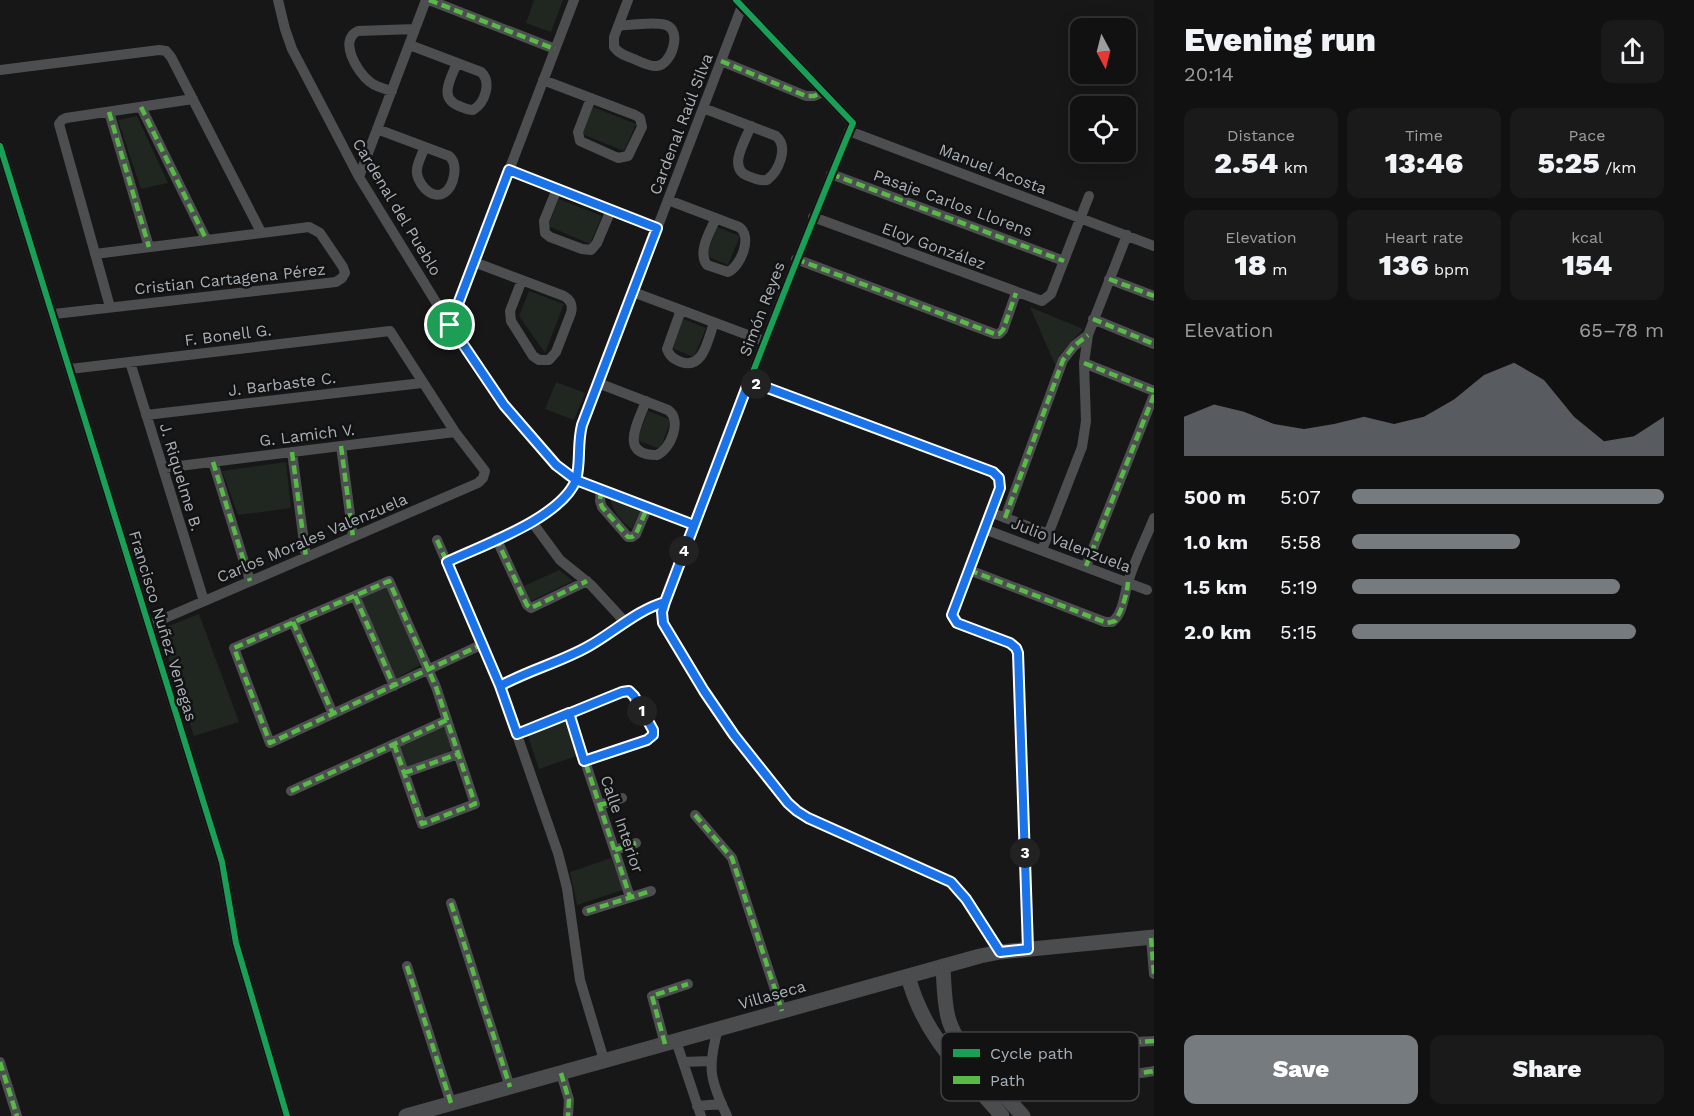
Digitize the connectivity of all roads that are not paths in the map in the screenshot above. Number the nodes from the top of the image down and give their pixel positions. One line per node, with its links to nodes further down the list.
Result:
1 (278, 0): 28 (street, Cardenal del Pueblo)
2 (428, 0): 7 (street); 9 (street)
3 (574, 0): 9 (street)
4 (628, 0): 6 (street)
5 (739, 3): 10 (street, Cardenal Raúl Silva); 15 (street)
6 (618, 26): 6 (street)
7 (416, 29): 8 (street); 14 (street)
8 (409, 45): 11 (street); 14 (street)
9 (555, 49): 13 (street)
10 (721, 61): 15 (street); 19 (street, Cardenal Raúl Silva)
11 (457, 63): 11 (street)
12 (0, 70): 17 (street)
13 (543, 80): 16 (street); 26 (street)
14 (392, 92): 23 (street)
15 (823, 92): 22 (street)
16 (591, 98): 16 (street)
17 (193, 99): 18 (street); 37 (street)
18 (141, 107): 20 (street); 39 (street)
19 (703, 108): 21 (street); 31 (street, Cardenal Raúl Silva)
20 (109, 112): 41 (street); 42 (street)
21 (751, 126): 21 (street)
22 (851, 127): 27 (street, Simón Reyes); 35 (street, Manuel Acosta)
23 (377, 129): 25 (street); 28 (street)
24 (0, 146): 53 (street, Francisco Nuñez Venegas)
25 (425, 147): 25 (street)
26 (509, 170): 29 (street); 45 (street)
27 (831, 174): 33 (street, Simón Reyes); 44 (street, Pasaje Carlos Llorens)
28 (359, 177): 56 (street, Cardenal del Pueblo)
29 (556, 189): 32 (street); 32 (street)
30 (1089, 196): 35 (street)
31 (668, 200): 34 (street); 36 (street, Cardenal Raúl Silva)
32 (611, 210): 36 (street)
33 (813, 217): 43 (street, Simón Reyes); 49 (street, Eloy González)
34 (716, 218): 34 (street)
35 (1081, 218): 38 (street, Manuel Acosta); 44 (street)
36 (657, 228): 48 (street, Cardenal Raúl Silva)
37 (261, 232): 39 (street, Cristian Cartagena Pérez); 51 (street, Cristian Cartagena Pérez)
38 (1126, 235): 40 (street, Manuel Acosta); 46 (street)
39 (206, 240): 41 (street, Cristian Cartagena Pérez)
40 (1154, 246)
41 (149, 247): 42 (street, Cristian Cartagena Pérez)
42 (95, 254): 51 (street)
43 (796, 259): 49 (street); 58 (street, Simón Reyes)
44 (1064, 261): 49 (street, Eloy González)
45 (474, 262): 47 (street); 56 (street)
46 (1109, 279): 50 (street); 54 (street)
47 (522, 280): 47 (street)
48 (633, 292): 52 (street); 65 (street, Cardenal Raúl Silva)
49 (1016, 293)
50 (1154, 296)
51 (110, 307): 53 (street, Cristian Cartagena Pérez)
52 (681, 310): 55 (street); 55 (street)
53 (54, 314): 62 (street, Francisco Nuñez Venegas)
54 (1093, 319): 57 (street); 59 (street)
55 (714, 322): 58 (street)
56 (450, 325): 74 (street, Cardenal del Pueblo)
57 (1088, 335): 61 (street); 78 (street)
58 (764, 341): 63 (street, Simón Reyes)
59 (1154, 344)
60 (130, 362): 62 (street, F. Bonell G.); 64 (street, F. Bonell G.); 68 (street, J. Riquelme B.)
61 (1084, 363): 66 (street); 83 (street)
62 (70, 369): 101 (street, Francisco Nuñez Venegas)
63 (749, 381): 77 (street); 81 (street, Simón Reyes)
64 (422, 383): 68 (street, J. Barbaste C.); 69 (street)
65 (598, 383): 67 (street); 74 (street, Cardenal Raúl Silva)
66 (1154, 393): 90 (street)
67 (646, 401): 67 (street)
68 (146, 416): 73 (street, J. Riquelme B.)
69 (455, 432): 70 (street, G. Lamich V.); 84 (street, Carlos Morales Valenzuela)
70 (341, 446): 71 (street, G. Lamich V.); 84 (street)
71 (292, 452): 72 (street, G. Lamich V.); 88 (street)
72 (213, 462): 73 (street, G. Lamich V.); 92 (street)
73 (163, 468): 97 (street, J. Riquelme B.)
74 (576, 480): 75 (street, Cardenal del Pueblo); 80 (street, Cardenal Raúl Silva)
75 (601, 490): 76 (street, Cardenal del Pueblo); 76 (street)
76 (647, 508): 81 (street, Cardenal del Pueblo)
77 (990, 512): 78 (street, Julio Valenzuela); 82 (street)
78 (1005, 518): 83 (street, Julio Valenzuela)
79 (1154, 518): 94 (street)
80 (532, 522): 85 (street, Cardenal Raúl Silva); 93 (street)
81 (694, 525): 98 (street, Simón Reyes)
82 (984, 529): 87 (street, Julio Valenzuela); 91 (street)
83 (1048, 534): 87 (street)
84 (353, 537): 88 (street, Carlos Morales Valenzuela)
85 (496, 538): 89 (street, Cardenal Raúl Silva); 93 (street)
86 (437, 540): 89 (street)
87 (1042, 549): 90 (street, Julio Valenzuela)
88 (306, 557): 92 (street, Carlos Morales Valenzuela)
89 (447, 562): 102 (street)
90 (1086, 566): 94 (street, Julio Valenzuela)
91 (969, 570): 94 (street); 125 (street)
92 (250, 581): 97 (street, Carlos Morales Valenzuela)
93 (586, 581): 100 (street)
94 (1128, 582): 95 (street, Julio Valenzuela)
95 (1147, 590)
96 (355, 596): 99 (street); 103 (street); 104 (street)
97 (204, 601): 101 (street, Carlos Morales Valenzuela)
98 (665, 602): 100 (street); 126 (street, Simón Reyes)
99 (293, 622): 107 (street); 107 (street)
100 (626, 623): 105 (street)
101 (149, 625): 154 (street, Francisco Nuñez Venegas)
102 (483, 644): 103 (street); 105 (street)
103 (429, 670): 104 (street); 108 (street)
104 (394, 686): 107 (street)
105 (500, 686): 109 (street)
106 (569, 713): 109 (street, Calle Interior); 112 (street, Calle Interior); 112 (street, Calle Interior)
107 (333, 714)
108 (447, 720): 110 (street); 111 (street)
109 (517, 734): 139 (street)
110 (394, 744): 113 (street); 114 (street)
111 (458, 754): 113 (street); 113 (street)
112 (584, 761): 116 (street, Calle Interior)
113 (404, 773)
114 (291, 791)
115 (622, 798): 116 (street)
116 (600, 805): 119 (street, Calle Interior)
117 (696, 815): 132 (street)
118 (636, 843): 119 (street)
119 (615, 850): 121 (street, Calle Interior)
120 (651, 891): 121 (street, Calle Interior)
121 (630, 897): 123 (street, Calle Interior)
122 (451, 903): 146 (street)
123 (587, 911)
124 (1152, 938): 125 (main road, Villaseca); 129 (street)
125 (1028, 949): 126 (main road, Villaseca)
126 (1000, 952): 128 (main road, Villaseca)
127 (407, 966): 149 (street)
128 (943, 966): 130 (main road, Villaseca); 134 (main road)
129 (1154, 974)
130 (908, 976): 132 (main road, Villaseca); 137 (main road)
131 (688, 984): 136 (street)
132 (782, 1011): 133 (main road, Villaseca)
133 (718, 1029): 136 (main road, Villaseca); 140 (street)
134 (953, 1032)
135 (1154, 1041): 138 (street)
136 (671, 1042): 139 (main road, Villaseca); 142 (street)
137 (941, 1043)
138 (1139, 1043)
139 (604, 1060): 145 (main road, Villaseca)
140 (710, 1061): 142 (street); 150 (street)
141 (0, 1062): 153 (street)
142 (684, 1062): 151 (street)
143 (1154, 1071): 144 (street)
144 (1139, 1072)
145 (561, 1073): 146 (main road, Villaseca); 156 (street)
146 (510, 1087): 149 (main road, Villaseca)
147 (989, 1101): 158 (main road)
148 (1010, 1101): 159 (main road)
149 (451, 1103): 152 (main road, Villaseca)
150 (722, 1104): 151 (street); 157 (street)
151 (699, 1111)
152 (427, 1113): 155 (main road, Villaseca)
153 (17, 1116)
154 (287, 1116)
155 (406, 1116)
156 (568, 1116)
157 (727, 1116)
158 (1002, 1116)
159 (1023, 1116)

